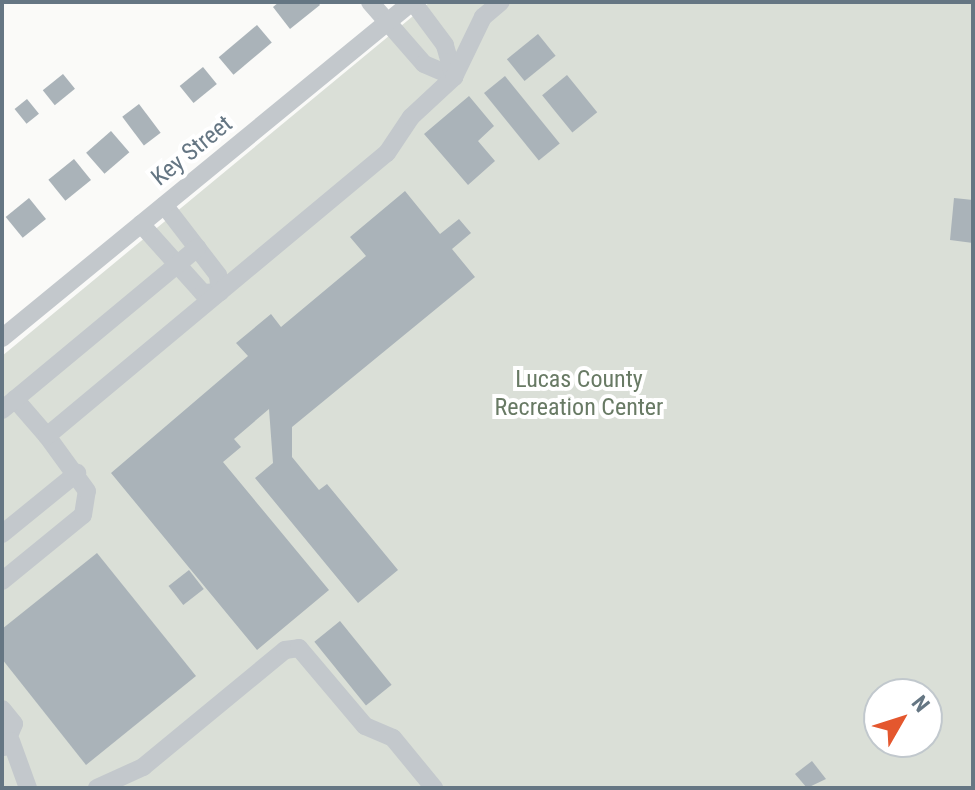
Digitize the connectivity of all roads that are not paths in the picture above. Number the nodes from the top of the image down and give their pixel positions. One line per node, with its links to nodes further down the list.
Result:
1 (370, 2): 4 (street)
2 (413, 2): 4 (street, Key Street); 5 (street)
3 (501, 2): 5 (street)
4 (386, 23): 5 (street); 6 (street, Key Street)
5 (454, 77): 10 (street)
6 (164, 205): 7 (street, Key Street); 8 (street)
7 (141, 224): 9 (street); 11 (street, Key Street)
8 (197, 248): 9 (street); 10 (street)
9 (177, 264): 10 (street); 12 (street)
10 (220, 292): 13 (street)
11 (2, 338)
12 (8, 405): 13 (street)
13 (47, 436): 14 (street)
14 (77, 473): 15 (street); 16 (street)
15 (2, 534)
16 (2, 581)
17 (2, 709): 18 (street)
18 (7, 745): 19 (street)
19 (31, 786)
20 (97, 788): 21 (street)
21 (434, 788)

